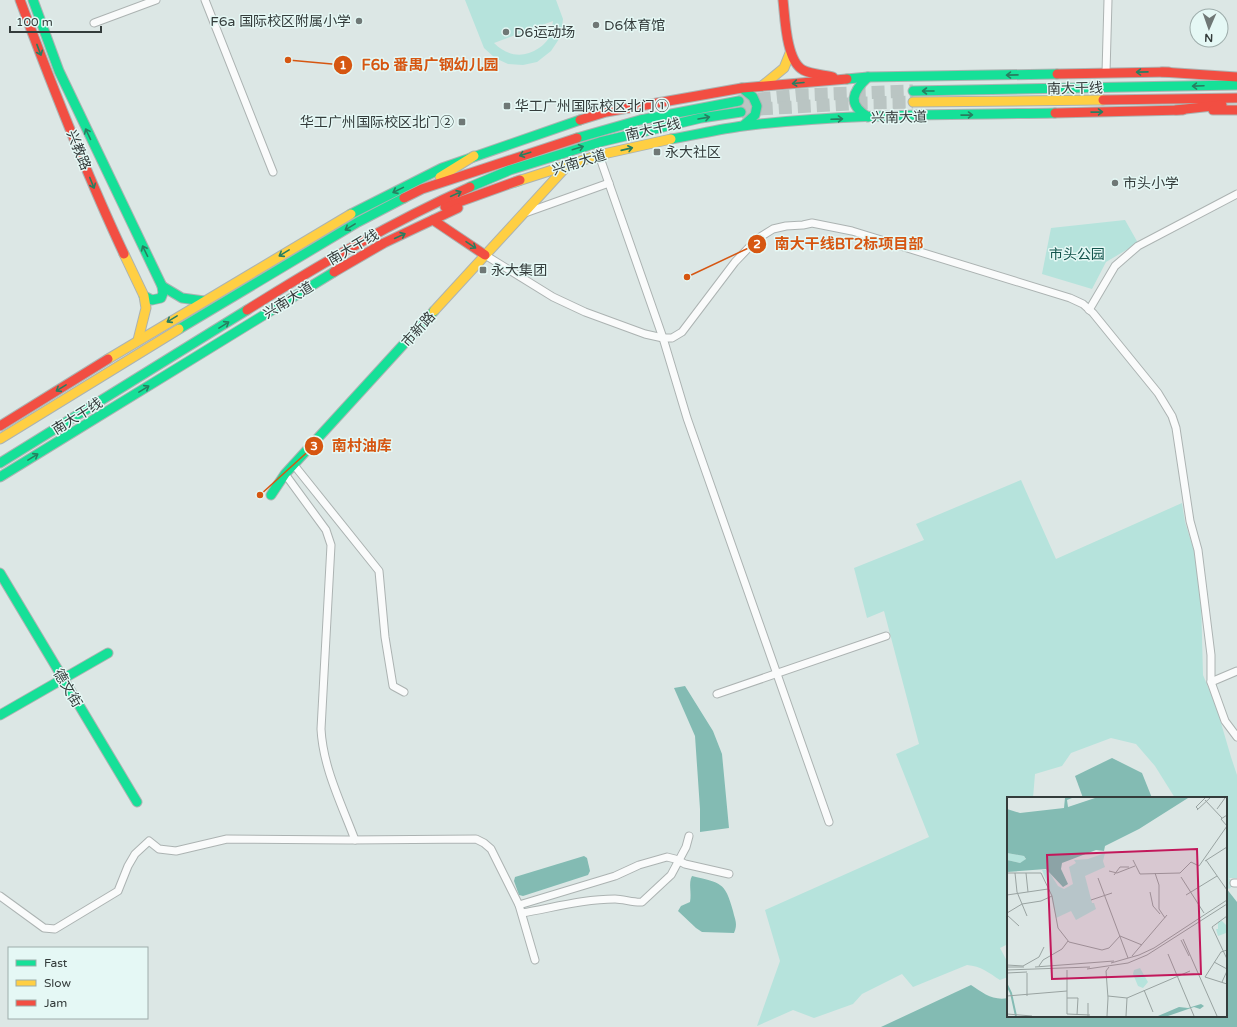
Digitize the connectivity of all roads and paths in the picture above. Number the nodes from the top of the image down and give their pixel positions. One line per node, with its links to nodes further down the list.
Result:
1 (20, 0): 41 (main road, 兴教路, one-way to 41)
2 (33, 0): 40 (main road, 兴教路, one-way to 2)
3 (156, 0): 7 (street)
4 (205, 0): 31 (street)
5 (783, 0): 8 (main road)
6 (1108, 0): 11 (street)
7 (94, 23)
8 (790, 53): 14 (main road); 16 (main road)
9 (1237, 71): 10 (main road)
10 (1162, 72): 11 (main road, one-way to 11); 13 (main road)
11 (1106, 73): 12 (main road, one-way to 12)
12 (868, 77): 14 (main road); 26 (main road)
13 (1237, 77)
14 (842, 79): 16 (main road, one-way to 16)
15 (1237, 84): 18 (main road, 南大干线, one-way to 18)
16 (762, 86): 17 (main road)
17 (742, 88): 27 (main road); 29 (main road)
18 (913, 91)
19 (1237, 98): 21 (main road, 南大干线)
20 (740, 101): 34 (main road, 南大干线, one-way to 34)
21 (913, 102)
22 (1237, 103): 23 (main road)
23 (1176, 110): 24 (main road, 兴南大道); 26 (main road, 兴南大道, one-way to 23)
24 (1237, 110)
25 (741, 112): 38 (main road, 南大干线, one-way to 25)
26 (868, 117): 27 (main road, 兴南大道, one-way to 26)
27 (742, 126): 28 (main road, 兴南大道, one-way to 27)
28 (599, 155): 30 (main road, 兴南大道); 33 (street)
29 (474, 156): 34 (main road); 42 (main road, one-way to 42)
30 (567, 165): 32 (main road, 兴南大道); 36 (main road, 市新路)
31 (273, 172)
32 (520, 180): 37 (main road, 兴南大道); 38 (main road)
33 (609, 183): 36 (street); 44 (street)
34 (422, 189): 47 (main road, 南大干线, one-way to 47)
35 (1237, 194): 43 (street)
36 (523, 214): 39 (main road, 市新路)
37 (433, 220): 39 (main road, one-way to 39); 51 (main road, 兴南大道, one-way to 37)
38 (386, 228): 48 (main road, 南大干线, one-way to 38)
39 (485, 255): 44 (street); 49 (main road, 市新路)
40 (162, 286): 41 (main road); 42 (main road)
41 (144, 296): 45 (main road)
42 (204, 300): 45 (main road, one-way to 45)
43 (1089, 310): 44 (street); 59 (street)
44 (663, 338): 57 (street)
45 (138, 340): 46 (main road, one-way to 46)
46 (0, 426)
47 (0, 439)
48 (0, 463)
49 (294, 465): 50 (main road, 市新路); 60 (street)
50 (285, 474): 52 (main road, 市新路); 67 (street)
51 (0, 477)
52 (271, 495)
53 (0, 573): 58 (main road, 德文街)
54 (886, 636): 57 (street)
55 (108, 653): 58 (main road)
56 (1237, 671): 59 (street)
57 (776, 673): 61 (street); 65 (street)
58 (63, 678): 62 (main road); 64 (main road, 德文街)
59 (1211, 682): 63 (street)
60 (404, 692)
61 (717, 694)
62 (0, 715)
63 (1237, 737)
64 (137, 802)
65 (829, 822)
66 (689, 836): 68 (street)
67 (355, 840): 70 (street); 71 (street)
68 (679, 861): 69 (street); 71 (street); 72 (street)
69 (729, 874)
70 (0, 896)
71 (519, 905): 72 (street)
72 (522, 913): 73 (street)
73 (535, 960)

